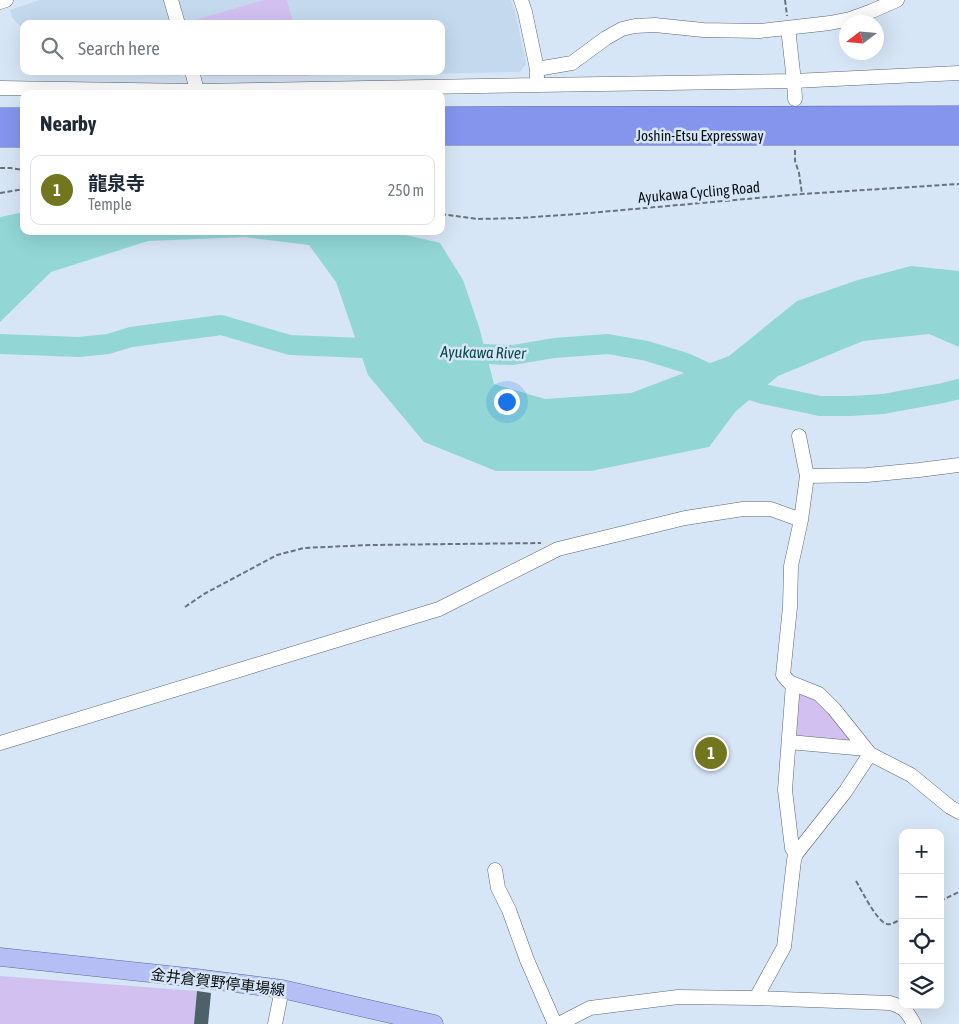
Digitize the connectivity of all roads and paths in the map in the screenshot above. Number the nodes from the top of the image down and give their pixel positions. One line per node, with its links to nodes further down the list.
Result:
1 (6, 0): 6 (street)
2 (171, 0): 7 (street)
3 (521, 0): 9 (street)
4 (786, 0): 8 (path)
5 (897, 0): 8 (street)
6 (0, 2)
7 (177, 20)
8 (788, 28): 9 (street); 12 (street)
9 (538, 69): 13 (street)
10 (959, 73): 12 (street)
11 (193, 75): 15 (street)
12 (794, 81): 13 (street); 16 (street)
13 (538, 85): 15 (street)
14 (0, 88): 15 (street)
15 (197, 90)
16 (795, 99)
17 (959, 116): 18 (highway, Joshin-Etsu Expressway)
18 (445, 117)
19 (0, 118): 20 (highway)
20 (20, 118)
21 (959, 135): 22 (highway, Joshin-Etsu Expressway)
22 (445, 136)
23 (0, 137): 24 (highway)
24 (20, 137)
25 (795, 148): 31 (path)
26 (0, 168): 27 (path)
27 (20, 169)
28 (959, 184): 31 (path, Ayukawa Cycling Road)
29 (20, 190): 30 (path)
30 (0, 193)
31 (802, 194): 32 (path, Ayukawa Cycling Road)
32 (445, 215)
33 (799, 436): 35 (street)
34 (959, 465): 35 (street)
35 (807, 476): 36 (street)
36 (801, 520): 37 (street); 39 (street)
37 (558, 550): 38 (path); 41 (street)
38 (185, 607)
39 (793, 684): 40 (street); 42 (street)
40 (789, 742): 42 (street); 44 (street)
41 (0, 743)
42 (868, 751): 43 (street); 44 (street)
43 (959, 812)
44 (796, 854): 52 (street)
45 (495, 870): 55 (street)
46 (856, 881): 49 (path)
47 (959, 892): 48 (path)
48 (944, 898)
49 (901, 919)
50 (0, 957): 51 (main road, 金井倉賀野停車場線)
51 (282, 989): 53 (street); 54 (main road, 金井倉賀野停車場線)
52 (756, 998): 56 (street); 57 (street)
53 (275, 1024)
54 (434, 1024)
55 (554, 1024)
56 (559, 1024)
57 (914, 1024)

